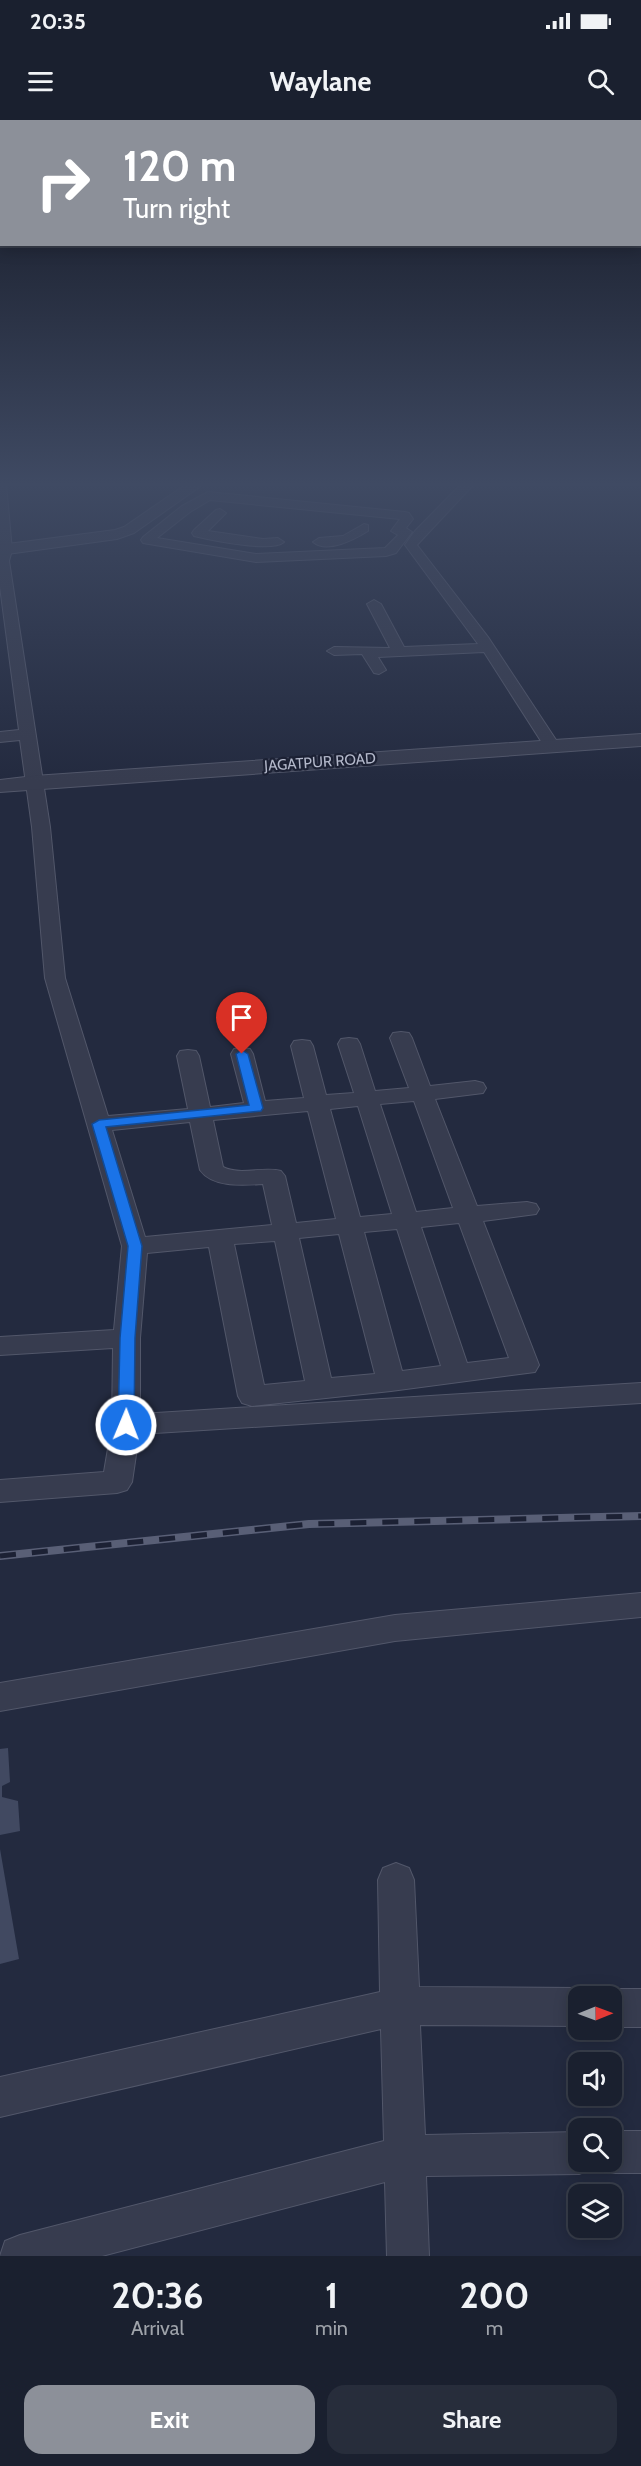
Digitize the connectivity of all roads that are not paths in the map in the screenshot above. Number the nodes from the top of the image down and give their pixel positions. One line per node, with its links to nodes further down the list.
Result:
1 (6, 583): 9 (street)
2 (439, 583): 4 (street)
3 (374, 604): 6 (street)
4 (488, 648): 6 (street); 12 (street)
5 (334, 651): 7 (street)
6 (399, 652): 7 (street)
7 (369, 653): 8 (street)
8 (379, 670)
9 (27, 734): 10 (street); 13 (street)
10 (0, 737)
11 (641, 740): 12 (street, JAGATPUR ROAD)
12 (552, 746): 13 (street, JAGATPUR ROAD)
13 (34, 782): 14 (street, JAGATPUR ROAD); 26 (street)
14 (0, 786)
15 (401, 1038): 21 (street)
16 (349, 1044): 22 (street)
17 (302, 1046): 23 (street)
18 (242, 1054): 24 (street)
19 (188, 1056): 25 (street)
20 (475, 1088): 21 (street)
21 (423, 1092): 22 (street); 28 (street)
22 (367, 1098): 23 (street); 29 (street)
23 (319, 1103): 24 (street); 30 (street)
24 (256, 1108): 25 (street)
25 (200, 1115): 26 (street); 31 (street)
26 (99, 1124): 33 (street)
27 (526, 1209): 28 (street)
28 (468, 1215): 29 (street); 36 (street)
29 (408, 1220): 30 (street); 36 (street)
30 (350, 1226): 31 (street); 37 (street)
31 (284, 1232): 32 (street); 38 (street)
32 (220, 1238): 33 (street); 38 (street)
33 (135, 1246): 34 (street)
34 (127, 1338): 35 (street); 40 (street)
35 (0, 1346)
36 (457, 1374): 37 (street)
37 (390, 1382): 38 (street)
38 (320, 1389)
39 (641, 1394): 40 (street)
40 (126, 1425): 41 (street)
41 (0, 1491)
42 (641, 1605): 43 (street)
43 (0, 1697)
44 (396, 1880): 45 (street)
45 (400, 2006): 46 (street); 49 (street); 53 (street)
46 (568, 2007)
47 (622, 2008): 48 (street)
48 (641, 2008)
49 (0, 2097)
50 (622, 2152): 51 (street)
51 (641, 2152)
52 (568, 2153): 53 (street)
53 (405, 2156): 54 (street); 55 (street)
54 (20, 2256)
55 (408, 2256)

